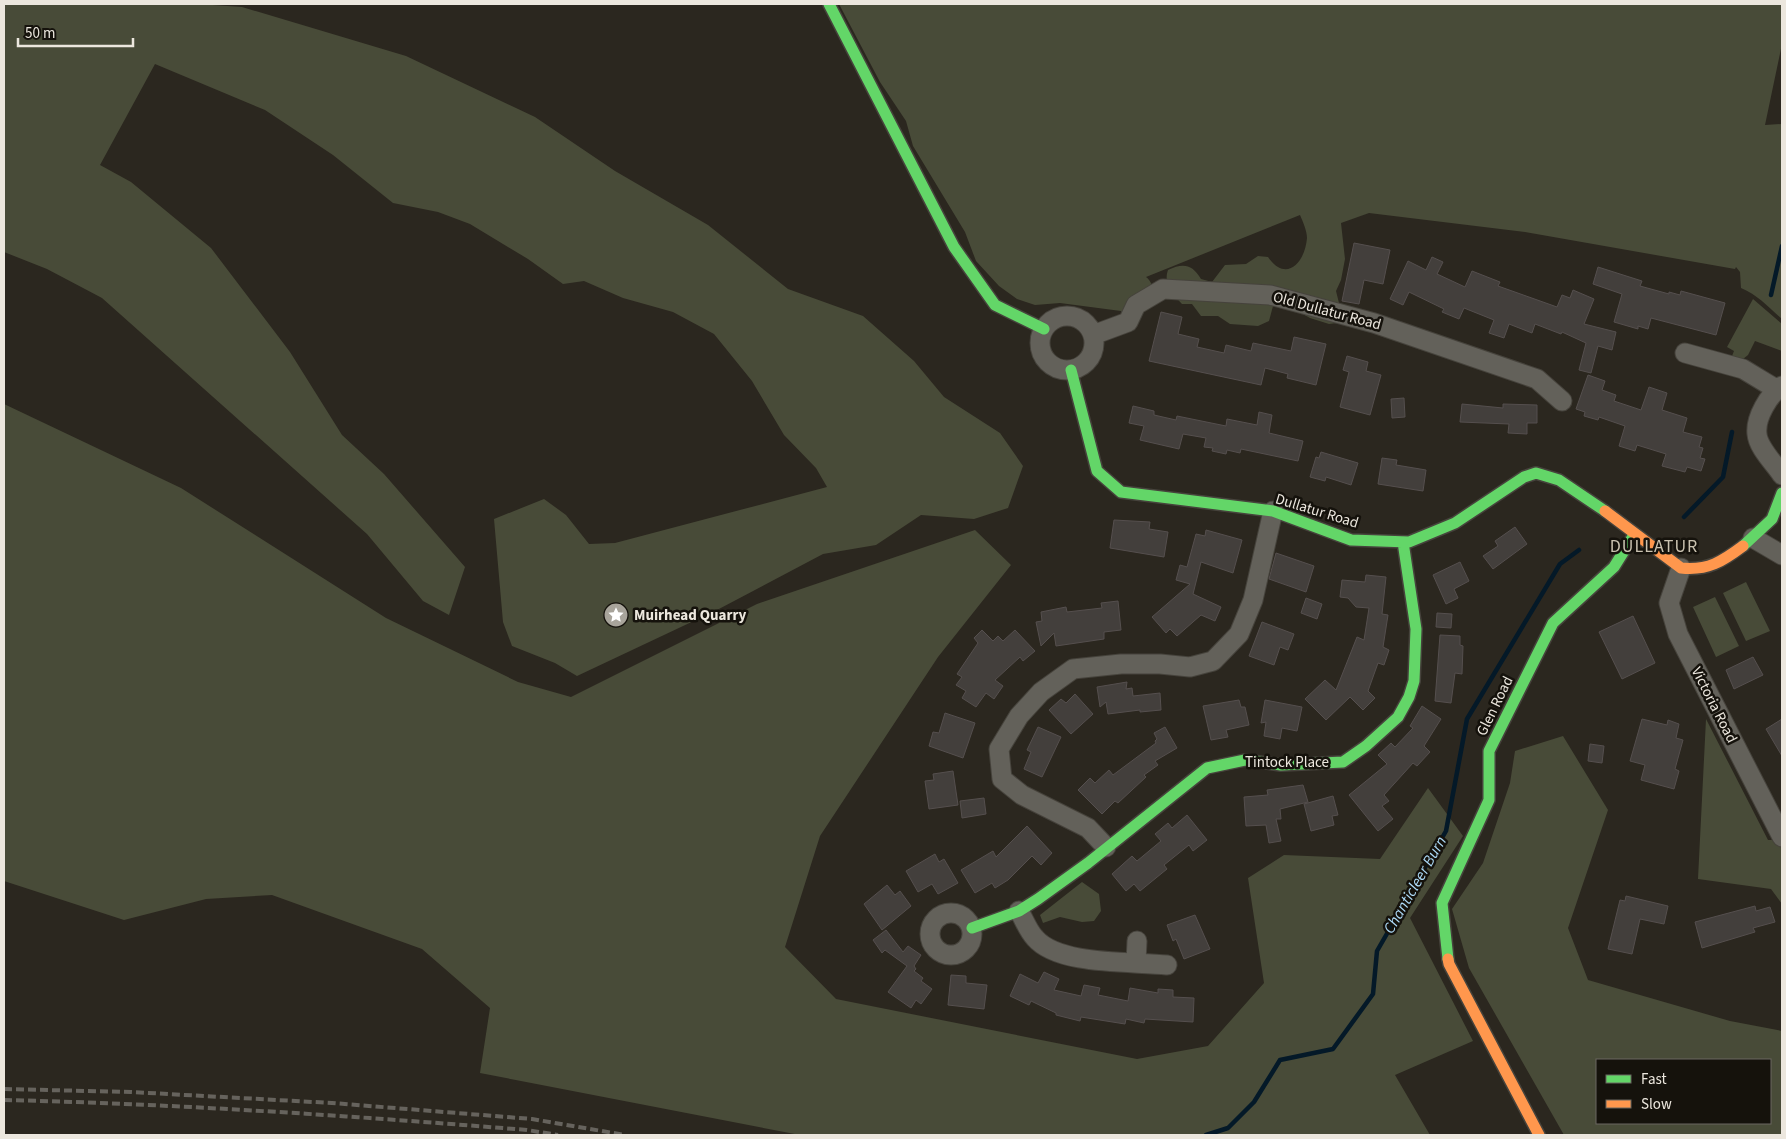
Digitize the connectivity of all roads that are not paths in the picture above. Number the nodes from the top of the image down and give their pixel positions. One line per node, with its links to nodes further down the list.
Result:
1 (829, 4): 2 (street)
2 (1044, 328): 3 (street); 5 (street)
3 (1093, 335): 5 (street); 7 (street, Old Dullatur Road)
4 (1685, 353): 6 (street)
5 (1071, 370): 10 (street, Dullatur Road)
6 (1779, 388): 8 (street)
7 (1562, 401)
8 (1782, 475)
9 (1782, 493): 12 (street)
10 (1273, 511): 13 (street, Dullatur Road); 17 (street)
11 (1634, 535): 13 (street, Dullatur Road); 15 (street); 23 (street, Glen Road)
12 (1753, 538): 14 (street); 15 (street)
13 (1402, 542): 17 (street, Tintock Place)
14 (1782, 555)
15 (1681, 568): 16 (street, Victoria Road)
16 (1782, 838)
17 (1106, 847): 18 (street, Tintock Place)
18 (1019, 911): 19 (street, Tintock Place); 21 (street)
19 (972, 928)
20 (1137, 941): 21 (street)
21 (1136, 962): 22 (street)
22 (1167, 965)
23 (1539, 1135)

